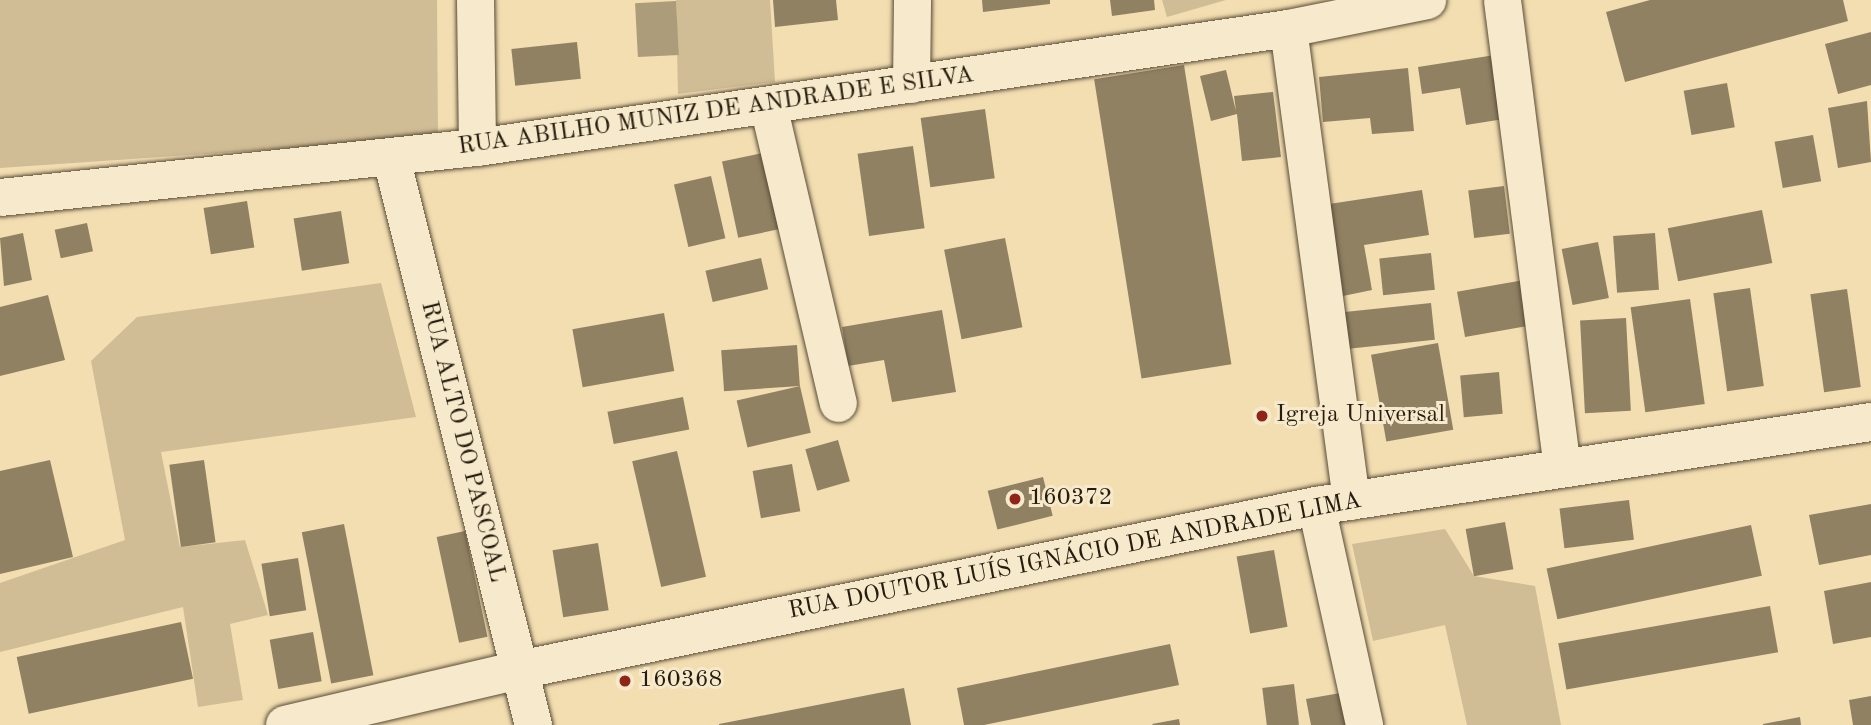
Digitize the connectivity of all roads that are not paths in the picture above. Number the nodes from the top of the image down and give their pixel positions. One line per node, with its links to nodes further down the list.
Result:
1 (475, 0): 8 (street)
2 (912, 0): 6 (street)
3 (1427, 0): 5 (street, RUA ABILHO MUNIZ DE ANDRADE E SILVA)
4 (1502, 0): 13 (street)
5 (1288, 28): 6 (street, RUA ABILHO MUNIZ DE ANDRADE E SILVA); 14 (street)
6 (911, 84): 7 (street, RUA ABILHO MUNIZ DE ANDRADE E SILVA)
7 (768, 105): 8 (street, RUA ABILHO MUNIZ DE ANDRADE E SILVA); 11 (street)
8 (477, 147): 9 (street, RUA ABILHO MUNIZ DE ANDRADE E SILVA)
9 (391, 158): 10 (street, RUA ABILHO MUNIZ DE ANDRADE E SILVA); 15 (street, RUA ALTO DO PASCOAL)
10 (0, 197)
11 (838, 403)
12 (1871, 422): 13 (main road, RUA DOUTOR LUÍS IGNÁCIO DE ANDRADE LIMA)
13 (1562, 468): 14 (main road, RUA DOUTOR LUÍS IGNÁCIO DE ANDRADE LIMA)
14 (1333, 504): 15 (main road, RUA DOUTOR LUÍS IGNÁCIO DE ANDRADE LIMA); 18 (street)
15 (519, 670): 16 (main road, RUA DOUTOR LUÍS IGNÁCIO DE ANDRADE LIMA); 17 (street, RUA ALTO DO PASCOAL)
16 (285, 725)
17 (533, 725)
18 (1364, 725)

